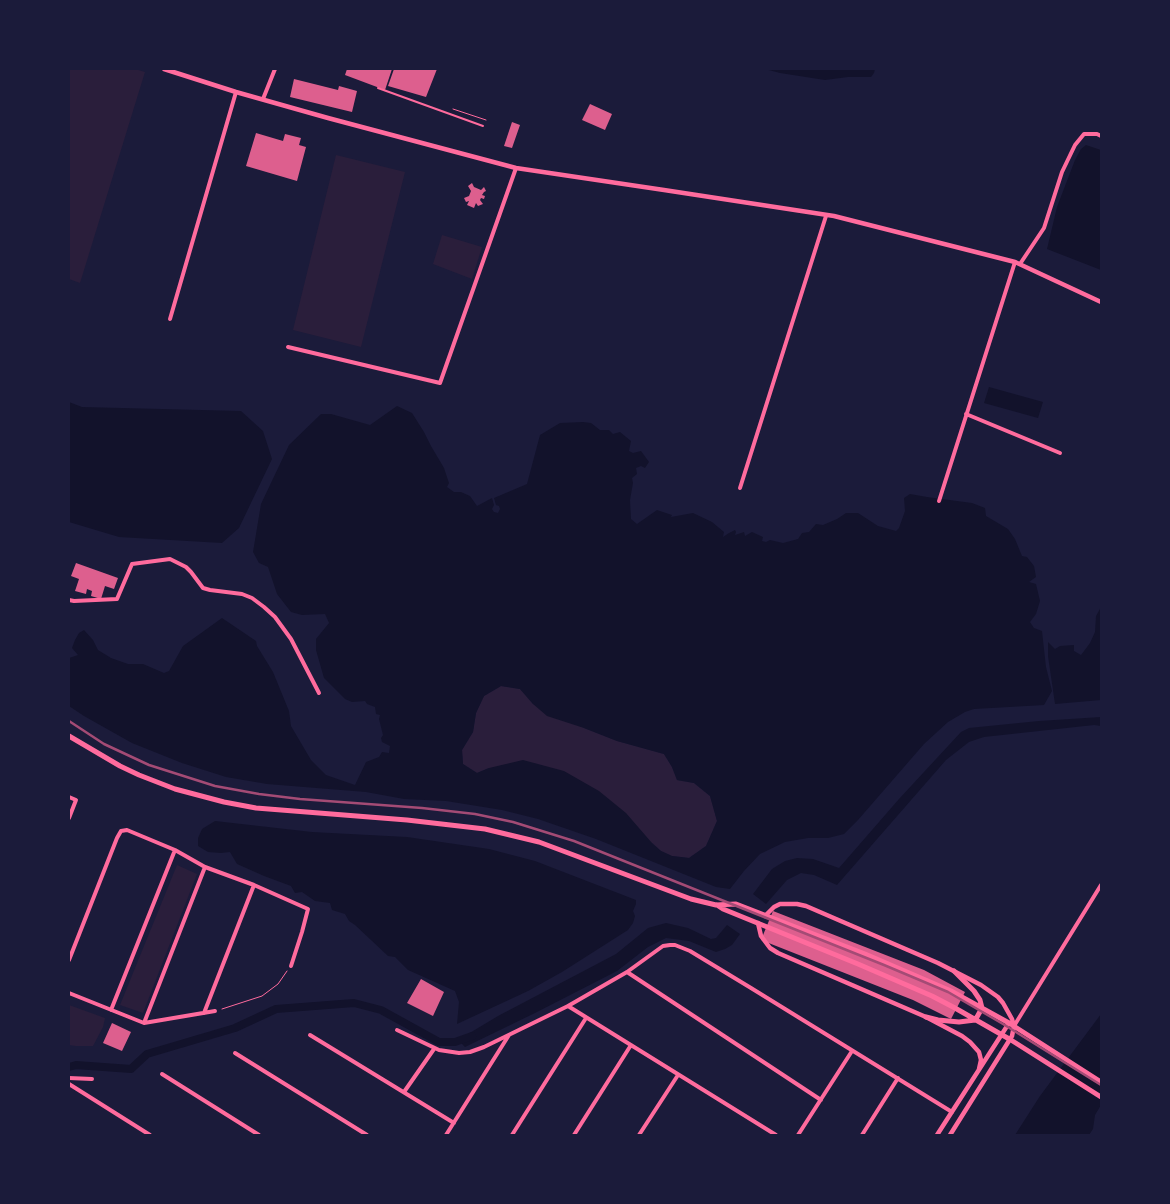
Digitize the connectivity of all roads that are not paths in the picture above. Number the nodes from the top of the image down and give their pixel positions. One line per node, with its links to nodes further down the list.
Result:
1 (164, 69): 4 (street)
2 (275, 69): 5 (street)
3 (378, 88): 6 (lane)
4 (236, 92): 5 (street); 12 (street)
5 (263, 100): 8 (street)
6 (484, 126)
7 (1101, 136): 10 (street)
8 (516, 168): 9 (street); 13 (street)
9 (826, 216): 10 (street); 16 (street)
10 (1017, 263): 11 (street); 14 (street)
11 (1101, 302)
12 (170, 319)
13 (288, 347)
14 (966, 414): 15 (street); 17 (street)
15 (1060, 453)
16 (740, 488)
17 (939, 501)
18 (69, 600): 19 (street)
19 (319, 693)
20 (69, 736): 27 (main road)
21 (69, 797): 22 (street)
22 (69, 818)
23 (175, 850): 24 (street); 30 (street); 37 (street)
24 (205, 867): 25 (street); 43 (street)
25 (254, 885): 31 (street); 39 (street)
26 (1101, 885): 45 (street)
27 (716, 905): 28 (main road); 29 (main road)
28 (765, 916): 32 (street); 36 (main road)
29 (758, 923): 40 (street); 42 (main road)
30 (69, 960)
31 (290, 966)
32 (954, 971): 36 (main road); 45 (street)
33 (627, 972): 35 (street); 53 (street); 65 (street)
34 (69, 993): 37 (street)
35 (568, 1006): 41 (street); 48 (street)
36 (982, 1008): 42 (main road); 44 (main road)
37 (112, 1010): 43 (street)
38 (214, 1011): 39 (street)
39 (204, 1013): 43 (street)
40 (926, 1017): 42 (main road); 55 (street)
41 (586, 1018): 51 (street); 73 (street)
42 (975, 1020): 49 (main road)
43 (144, 1023)
44 (1008, 1023): 45 (main road); 49 (street)
45 (1014, 1026): 50 (street); 61 (main road)
46 (397, 1030): 52 (street)
47 (310, 1035): 63 (street)
48 (509, 1035): 52 (street); 67 (street)
49 (1002, 1035): 50 (main road); 55 (street)
50 (1011, 1040): 64 (main road); 80 (street)
51 (631, 1045): 57 (street); 74 (street)
52 (434, 1049): 63 (street)
53 (852, 1051): 59 (street); 65 (street)
54 (234, 1053): 71 (street)
55 (979, 1069): 66 (street)
56 (162, 1074): 68 (street)
57 (678, 1075): 75 (street); 76 (street)
58 (69, 1078): 60 (street)
59 (898, 1078): 66 (street); 78 (street)
60 (92, 1079)
61 (1101, 1082)
62 (69, 1084): 69 (street)
63 (404, 1092): 67 (street)
64 (1101, 1096)
65 (821, 1100): 77 (street)
66 (952, 1112): 79 (street)
67 (454, 1123): 72 (street)
68 (252, 1133): 70 (street)
69 (150, 1135)
70 (259, 1135)
71 (367, 1135)
72 (446, 1135)
73 (512, 1135)
74 (574, 1135)
75 (640, 1135)
76 (776, 1135)
77 (798, 1135)
78 (862, 1135)
79 (938, 1135)
80 (950, 1135)

